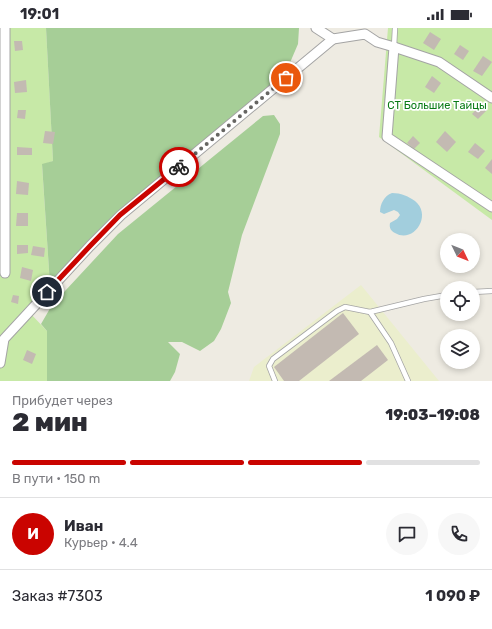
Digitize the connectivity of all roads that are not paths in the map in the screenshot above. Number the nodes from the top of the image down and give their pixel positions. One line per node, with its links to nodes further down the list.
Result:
1 (5, 28): 9 (street)
2 (316, 28): 5 (street)
3 (395, 28): 6 (lane)
4 (365, 31): 5 (street); 6 (street)
5 (333, 39): 14 (street)
6 (394, 46): 7 (street); 8 (street)
7 (492, 98)
8 (492, 207)
9 (5, 273)
10 (492, 291): 11 (lane)
11 (480, 292)
12 (440, 296): 13 (lane)
13 (370, 312): 16 (lane); 17 (lane)
14 (2, 339): 15 (street)
15 (0, 364)
16 (275, 381)
17 (408, 381)

